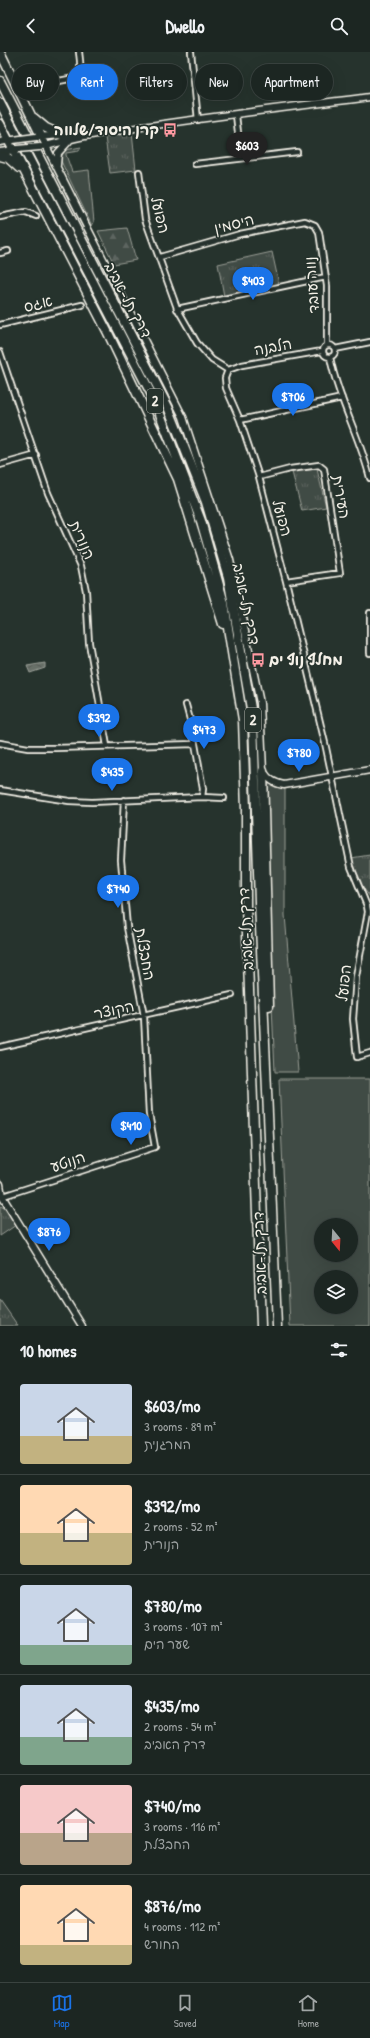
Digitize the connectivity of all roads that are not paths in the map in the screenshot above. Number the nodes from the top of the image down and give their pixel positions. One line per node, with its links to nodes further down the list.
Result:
1 (0, 52): 8 (highway)
2 (79, 52): 5 (street)
3 (191, 52): 10 (street)
4 (0, 81): 73 (highway, דרך תל-אביב / 2)
5 (59, 81)
6 (370, 97): 9 (street)
7 (0, 103): 54 (highway, דרך תל-אביב / 2)
8 (30, 115): 12 (highway); 14 (highway)
9 (236, 115): 10 (street); 23 (street)
10 (198, 120): 13 (street)
11 (0, 124): 16 (highway)
12 (62, 135): 13 (street); 14 (street)
13 (82, 136): 15 (street)
14 (38, 137): 16 (street, bridge); 18 (street)
15 (69, 140): 18 (street); 25 (street)
16 (11, 141): 17 (street); 19 (highway)
17 (0, 142)
18 (43, 146): 19 (street, bridge); 25 (street)
19 (15, 150): 20 (street); 27 (highway)
20 (0, 152)
21 (297, 152): 23 (street)
22 (0, 156): 27 (highway)
23 (241, 158): 24 (street)
24 (195, 164)
25 (57, 168): 60 (street)
26 (139, 172): 33 (street, הפועל)
27 (27, 177): 54 (highway)
28 (36, 216): 29 (street)
29 (0, 217)
30 (315, 225): 33 (street, היסמין); 34 (street, נווה עובד)
31 (8, 251): 32 (street)
32 (0, 253)
33 (160, 257): 36 (street, הפועל)
34 (326, 277): 36 (street); 39 (street, נווה עובד)
35 (82, 305): 37 (street, אגס)
36 (178, 309): 44 (street, הפועל)
37 (0, 325)
38 (370, 342): 40 (street)
39 (327, 344): 40 (street); 41 (street)
40 (335, 349): 43 (street)
41 (322, 351): 43 (street); 44 (street, הלבנה)
42 (0, 352): 47 (street, הנורית)
43 (330, 357): 45 (street)
44 (228, 370): 46 (street, הפועל)
45 (342, 398): 46 (street); 50 (street)
46 (240, 420): 49 (street, הפועל)
47 (36, 456): 48 (street); 58 (street, הנורית)
48 (0, 465)
49 (259, 477): 51 (street, הפועל); 51 (street, העירית)
50 (370, 478)
51 (286, 581): 61 (street, הפועל)
52 (370, 613): 53 (street)
53 (370, 653)
54 (233, 659): 77 (highway, דרך תל-אביב / 2)
55 (186, 704): 57 (street)
56 (0, 743): 58 (street)
57 (195, 744): 58 (street); 63 (street)
58 (107, 746)
59 (370, 770): 61 (street)
60 (264, 771): 61 (street); 73 (highway)
61 (333, 776): 66 (street, הפועל)
62 (0, 790): 65 (street)
63 (202, 797): 64 (street); 65 (street)
64 (224, 798)
65 (124, 800): 70 (street, החבצלת)
66 (363, 893): 67 (street, הפועל); 68 (street, הפועל)
67 (370, 900)
68 (369, 912): 72 (street, הפועל)
69 (232, 995): 70 (street, הקוצר)
70 (144, 1016): 71 (street, הקוצר); 75 (street, הנוטע)
71 (0, 1047)
72 (370, 1052)
73 (269, 1107): 78 (highway, דרך תל-אביב / 2)
74 (0, 1184): 75 (street)
75 (1, 1196): 76 (street)
76 (82, 1326)
77 (261, 1326)
78 (277, 1326)

